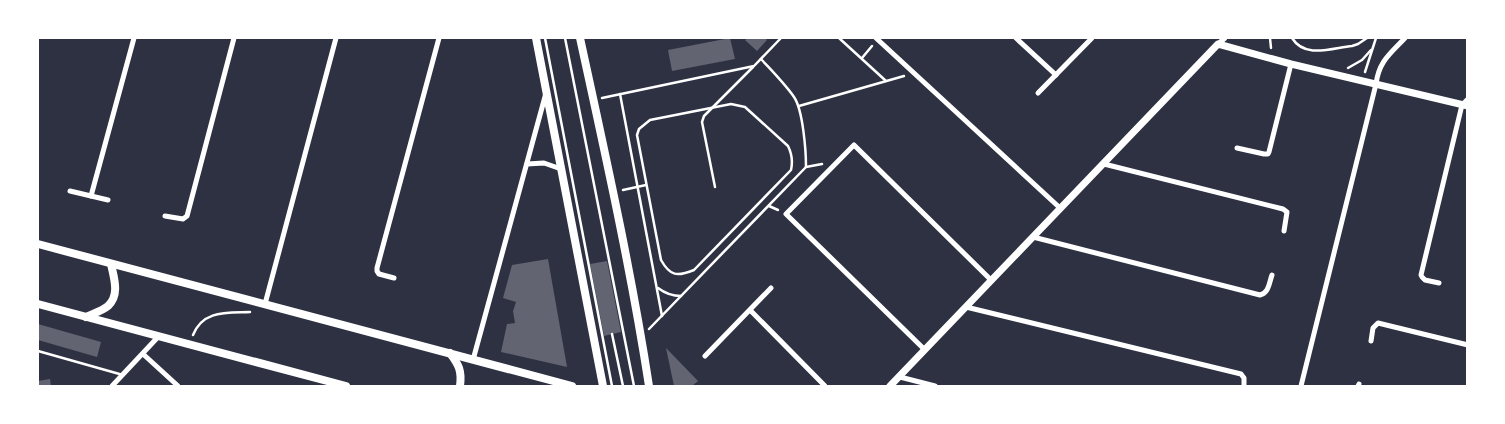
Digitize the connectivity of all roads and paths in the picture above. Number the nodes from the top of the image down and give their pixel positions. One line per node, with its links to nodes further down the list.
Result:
1 (134, 38): 51 (street)
2 (234, 38): 54 (street)
3 (336, 38): 67 (street)
4 (439, 38): 60 (street)
5 (536, 38): 31 (main road)
6 (545, 38): 93 (lane)
7 (565, 38): 95 (lane)
8 (580, 38): 34 (main road)
9 (781, 38): 22 (path)
10 (839, 38): 21 (path)
11 (877, 38): 21 (path); 25 (street)
12 (1016, 38): 26 (street)
13 (1092, 38): 26 (street)
14 (1225, 38): 19 (street)
15 (1292, 38): 16 (path)
16 (1367, 38)
17 (1376, 38): 20 (path)
18 (1405, 38): 30 (street)
19 (1218, 44): 23 (street); 41 (street)
20 (1372, 49): 27 (path); 28 (path)
21 (862, 58): 29 (path)
22 (761, 59): 24 (path); 36 (path)
23 (1291, 64): 27 (street); 38 (street)
24 (754, 66): 33 (path); 37 (path)
25 (913, 73): 29 (path); 53 (street)
26 (1056, 75): 32 (street)
27 (1339, 75): 28 (street)
28 (1362, 81): 30 (street)
29 (886, 82): 36 (path)
30 (1376, 84): 35 (street); 101 (street)
31 (546, 92): 40 (street); 43 (main road)
32 (1038, 92)
33 (620, 94): 34 (path); 46 (path)
34 (594, 100): 49 (main road)
35 (1466, 104): 62 (street)
36 (799, 106): 42 (path)
37 (709, 109): 44 (path); 45 (path); 47 (path)
38 (1237, 148)
39 (838, 161): 42 (path); 61 (street); 80 (street)
40 (527, 164): 43 (street); 84 (street)
41 (1104, 164): 53 (street); 55 (street)
42 (806, 167): 50 (path)
43 (561, 168): 92 (main road)
44 (646, 185): 45 (path); 46 (path)
45 (776, 185): 50 (path)
46 (638, 187): 49 (path); 63 (path)
47 (715, 187)
48 (70, 191): 51 (street)
49 (614, 191): 75 (main road)
50 (782, 192): 65 (path)
51 (91, 196): 52 (street)
52 (108, 200)
53 (1060, 208): 56 (street)
54 (166, 216)
55 (1284, 231)
56 (1033, 237): 59 (street); 61 (street)
57 (38, 244): 58 (main road)
58 (110, 264): 67 (main road); 72 (main road)
59 (1272, 275)
60 (394, 278)
61 (992, 280): 68 (street)
62 (1439, 283)
63 (657, 287): 65 (path); 71 (path)
64 (771, 288): 69 (street)
65 (682, 296): 71 (path)
66 (38, 304): 72 (main road)
67 (264, 304): 81 (main road)
68 (966, 307): 80 (street); 100 (street)
69 (750, 310): 83 (street); 97 (street)
70 (251, 312): 78 (path)
71 (662, 316): 75 (path)
72 (86, 317): 74 (main road)
73 (612, 334): 94 (path)
74 (158, 337): 78 (main road); 82 (street)
75 (641, 337): 96 (main road)
76 (1371, 341): 77 (street)
77 (1468, 345)
78 (192, 346): 89 (main road)
79 (38, 350): 85 (lane)
80 (925, 350): 86 (street)
81 (450, 353): 84 (main road); 90 (main road)
82 (143, 354): 85 (street); 88 (street)
83 (705, 356)
84 (474, 360): 91 (main road)
85 (123, 375): 87 (street)
86 (900, 377): 98 (street); 99 (street)
87 (112, 386)
88 (178, 386)
89 (346, 386)
90 (460, 386)
91 (572, 386)
92 (603, 386)
93 (612, 386)
94 (623, 386)
95 (634, 386)
96 (649, 386)
97 (825, 386)
98 (890, 386)
99 (935, 386)
100 (1244, 386)
101 (1301, 386)

